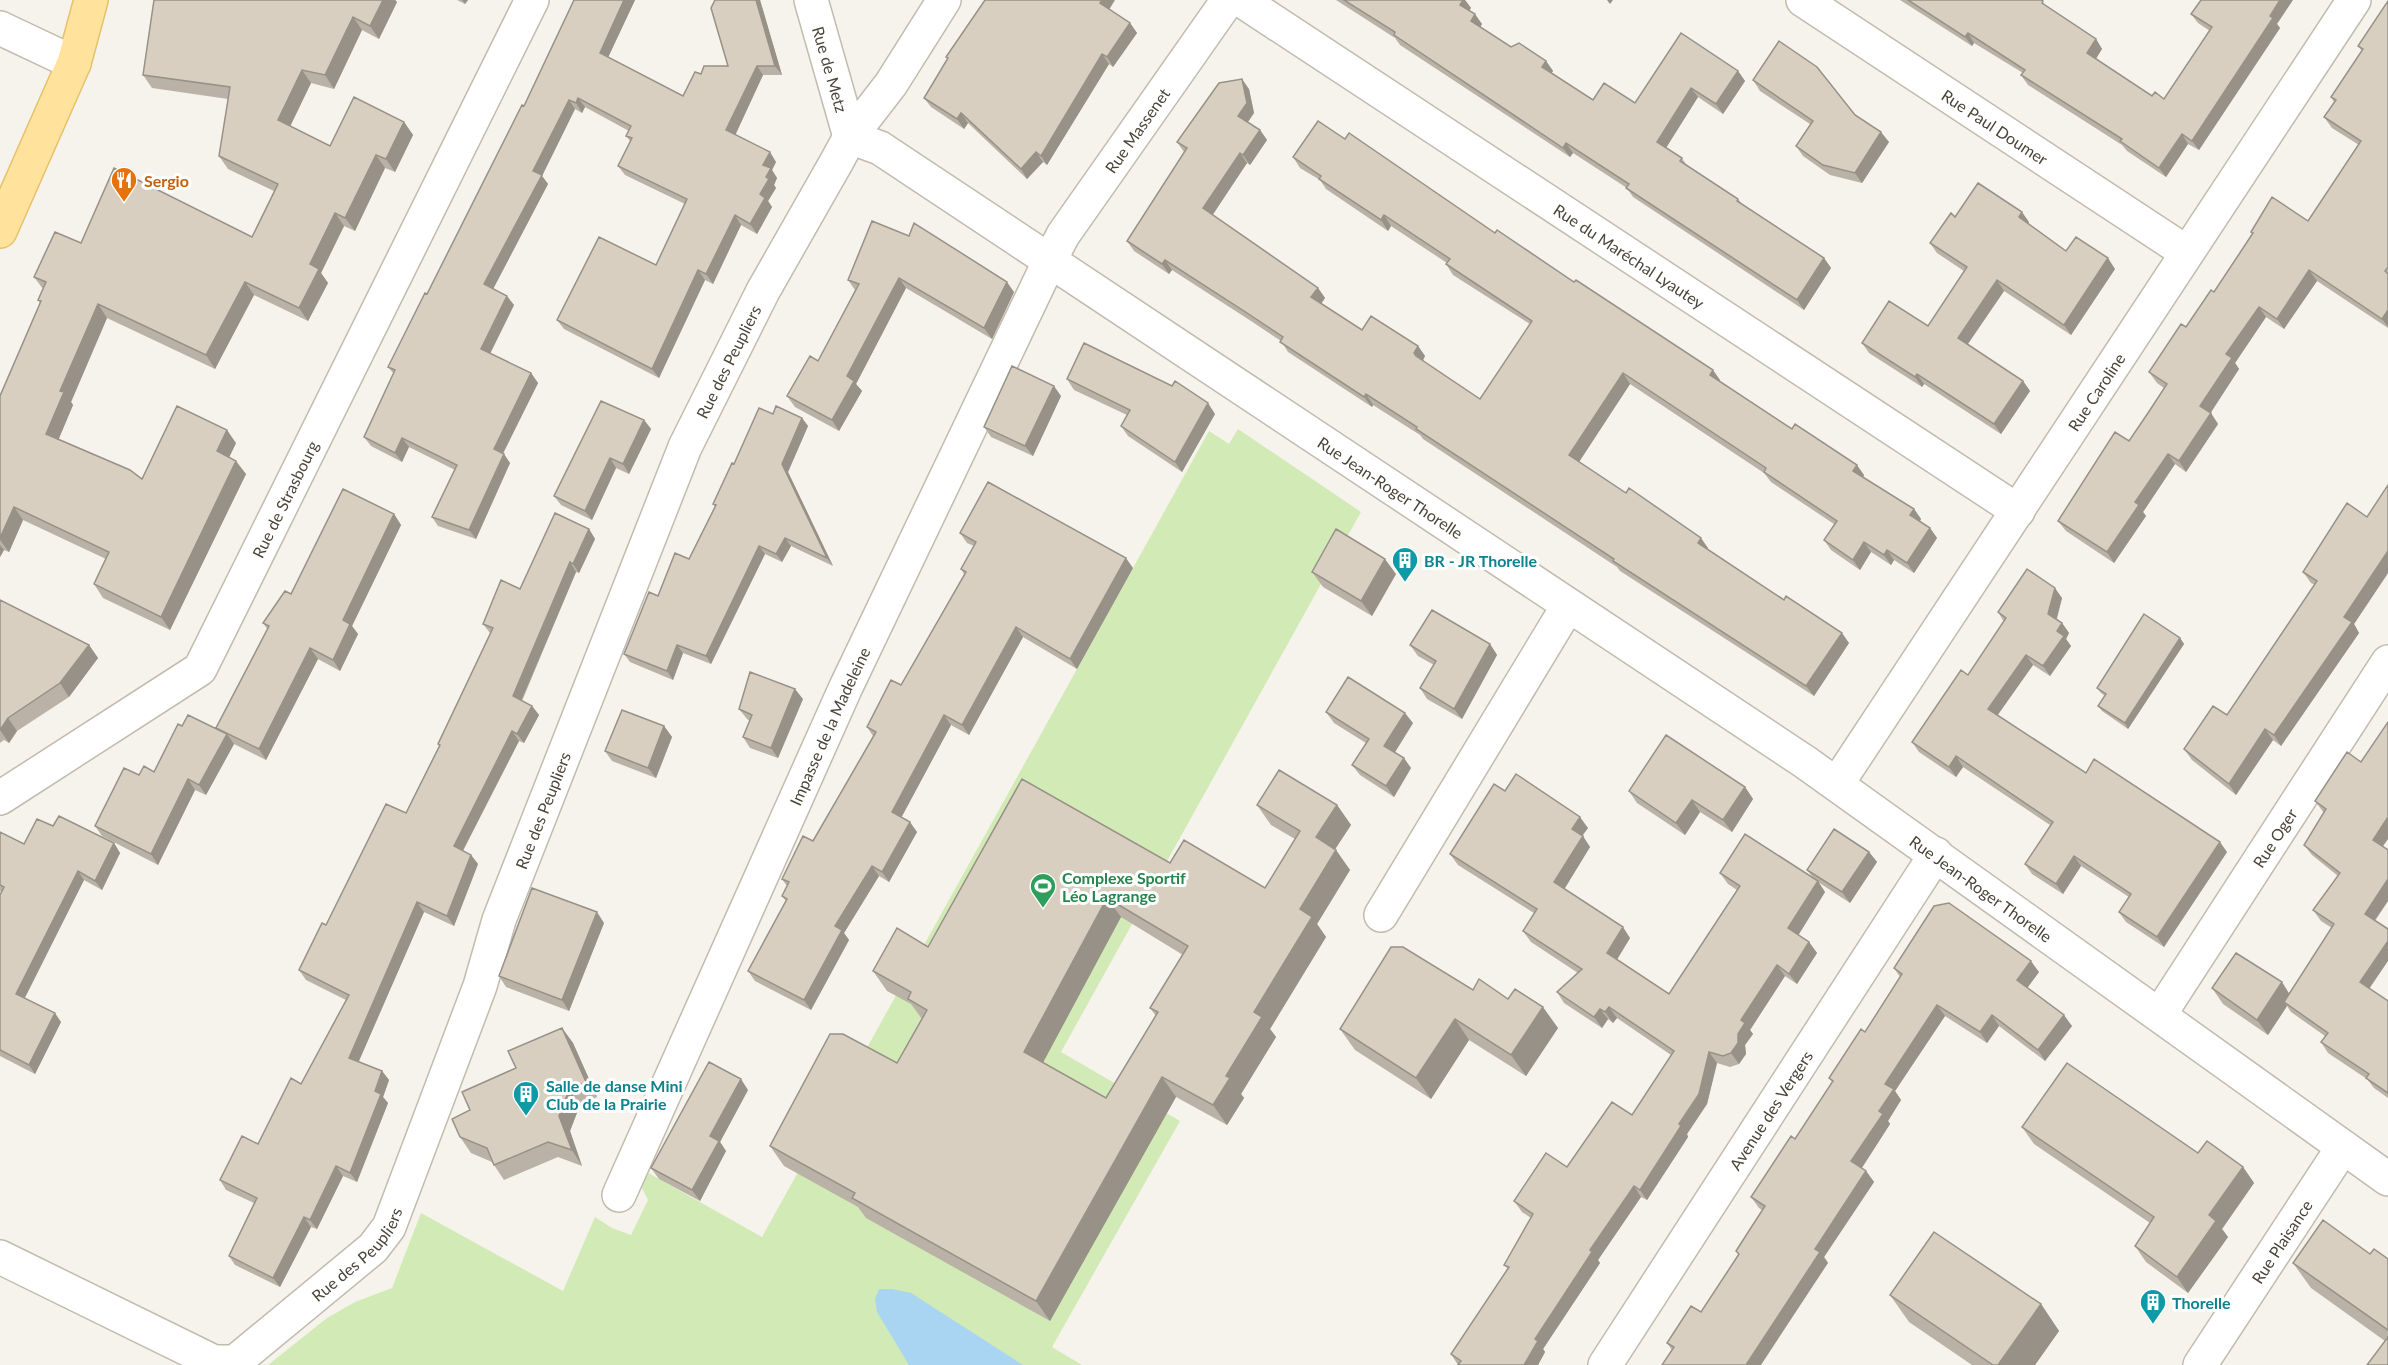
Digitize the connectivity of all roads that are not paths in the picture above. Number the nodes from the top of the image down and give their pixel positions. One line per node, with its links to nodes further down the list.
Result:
1 (91, 0): 10 (main road)
2 (532, 0): 19 (street, Rue de Strasbourg)
3 (811, 0): 11 (street, Rue de Metz)
4 (944, 0): 11 (street, Rue des Peupliers)
5 (1228, 0): 14 (street, Rue Massenet)
6 (1241, 0): 15 (street, Rue du Maréchal Lyautey)
7 (1803, 0): 13 (street, Rue Paul Doumer)
8 (2354, 0): 13 (street, Rue Caroline)
9 (0, 28): 10 (street)
10 (74, 63): 12 (main road)
11 (850, 137): 14 (street, Rue Jean-Roger Thorelle); 26 (street, Rue des Peupliers)
12 (0, 231)
13 (2186, 252): 15 (street, Rue Caroline)
14 (1050, 260): 16 (street, Rue Jean-Roger Thorelle); 25 (street, Impasse de la Madeleine)
15 (2018, 511): 18 (street, Rue Caroline)
16 (1568, 606): 18 (street, Rue Jean-Roger Thorelle); 21 (street)
17 (2388, 662): 22 (street, Rue Oger)
18 (1837, 784): 20 (street, Rue Jean-Roger Thorelle)
19 (0, 798)
20 (1936, 854): 22 (street, Rue Jean-Roger Thorelle); 27 (street, Avenue des Vergers)
21 (1381, 915)
22 (2160, 1014): 23 (street, Rue Jean-Roger Thorelle)
23 (2343, 1146): 24 (street, Rue Jean-Roger Thorelle); 28 (street, Rue Plaisance)
24 (2388, 1179)
25 (619, 1195)
26 (0, 1257)
27 (1605, 1365)
28 (2200, 1365)

